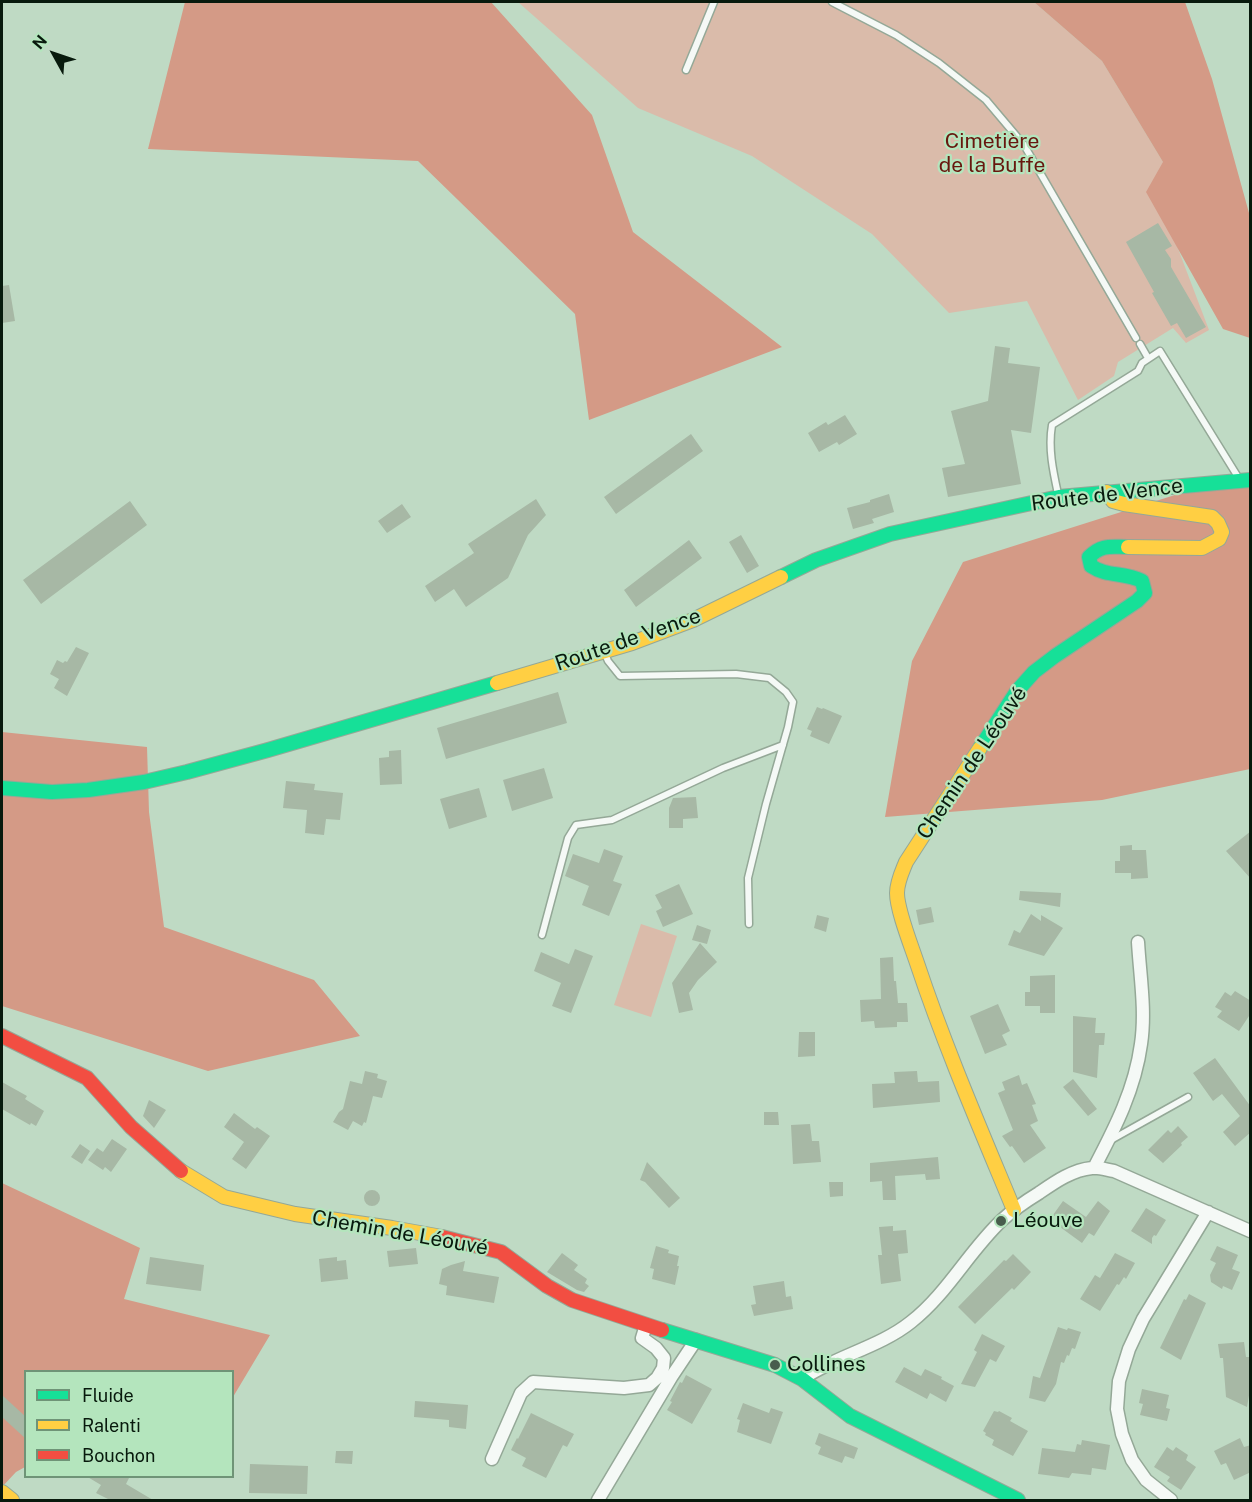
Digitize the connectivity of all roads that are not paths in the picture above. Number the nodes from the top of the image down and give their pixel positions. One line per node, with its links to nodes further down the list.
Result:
1 (714, 2): 3 (lane)
2 (832, 2): 4 (lane)
3 (686, 70)
4 (1148, 358): 5 (lane); 7 (lane)
5 (1245, 481): 6 (street, Route de Vence)
6 (1107, 492): 7 (street, Route de Vence); 18 (street, Chemin de Léouvé)
7 (1059, 497): 8 (street, Route de Vence)
8 (603, 651): 9 (lane); 10 (street, Route de Vence)
9 (783, 745): 11 (lane); 12 (lane)
10 (2, 788)
11 (749, 924)
12 (542, 935)
13 (1138, 942): 16 (street)
14 (2, 1036): 21 (street, Chemin de Léouvé)
15 (1188, 1097): 16 (lane)
16 (1108, 1142): 17 (street)
17 (1094, 1168): 18 (street); 19 (street)
18 (1014, 1210): 23 (street)
19 (1208, 1212): 20 (street); 29 (street)
20 (1251, 1231)
21 (646, 1325): 22 (street, Chemin de Léouvé); 24 (street)
22 (696, 1340): 23 (street, Chemin de Léouvé); 27 (street)
23 (802, 1379): 28 (street, Chemin de Léouvé)
24 (492, 1459)
25 (2, 1492): 26 (street)
26 (12, 1500)
27 (598, 1500)
28 (1018, 1500)
29 (1172, 1500)

